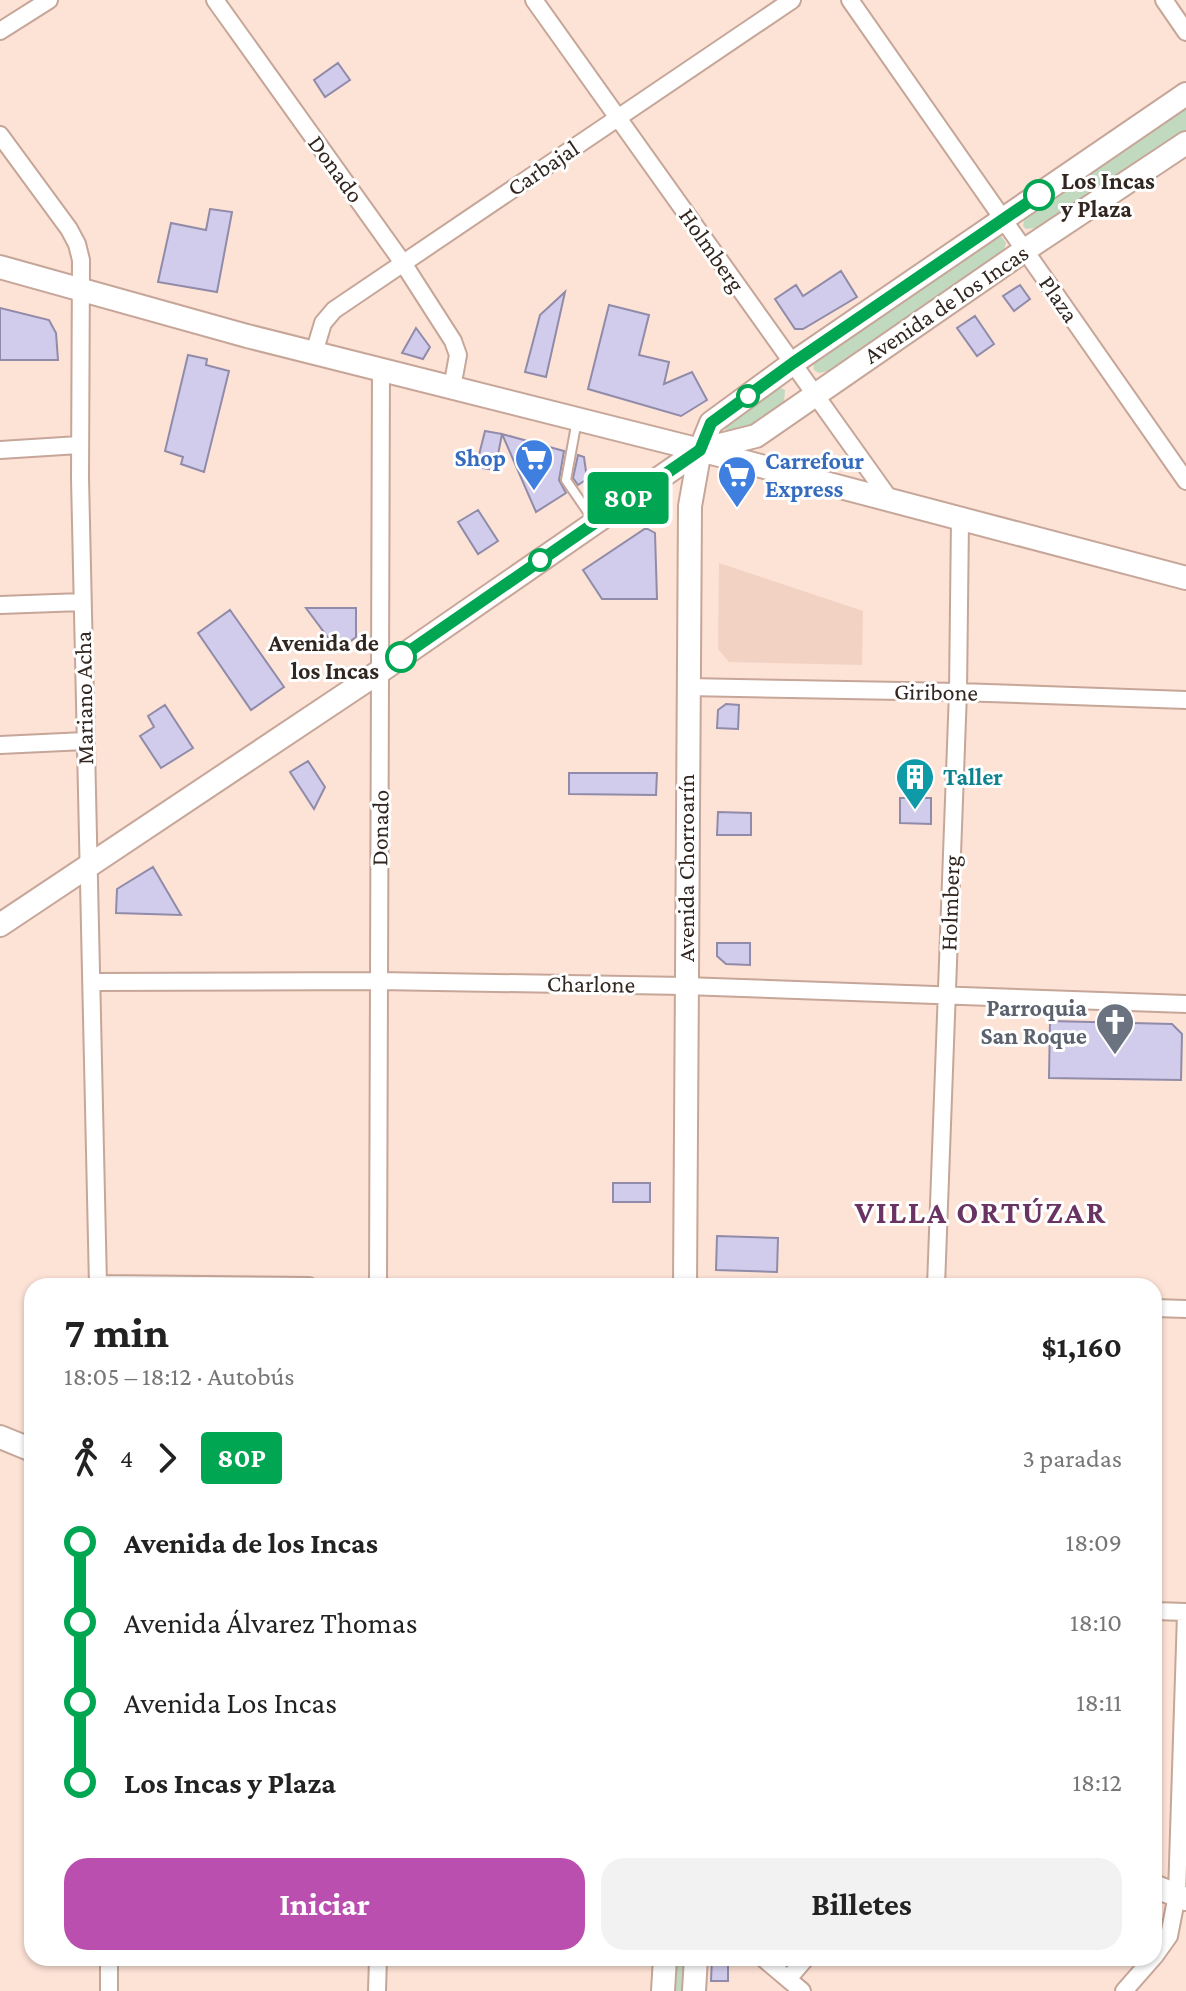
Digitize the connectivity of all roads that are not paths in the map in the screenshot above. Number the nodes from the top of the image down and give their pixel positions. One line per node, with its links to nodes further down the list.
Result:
1 (49, 0): 7 (street)
2 (215, 0): 15 (street, Donado)
3 (534, 0): 10 (street, Holmberg)
4 (792, 0): 10 (street, Carbajal)
5 (850, 0): 13 (street, Plaza)
6 (1164, 0): 8 (street)
7 (0, 31)
8 (1186, 32)
9 (1186, 94): 13 (main road, Avenida de los Incas)
10 (617, 117): 15 (street, Carbajal); 19 (street, Holmberg)
11 (0, 135): 17 (street, Mariano Acha)
12 (1186, 143): 14 (main road, Avenida de los Incas)
13 (1004, 219): 14 (street, Plaza); 19 (main road, Avenida de los Incas)
14 (1025, 250): 22 (main road, Avenida de los Incas); 27 (street, Plaza)
15 (403, 263): 18 (street, Carbajal); 21 (street, Donado)
16 (0, 267): 17 (main road)
17 (81, 289): 18 (main road); 24 (street, Mariano Acha)
18 (314, 353): 20 (main road)
19 (793, 363): 22 (street, Holmberg); 26 (main road, Avenida de los Incas)
20 (381, 370): 21 (main road); 34 (street, Donado)
21 (452, 388): 23 (main road)
22 (815, 394): 26 (main road, Avenida de los Incas); 28 (street, Holmberg)
23 (577, 419): 26 (main road); 30 (lane)
24 (79, 445): 25 (street); 32 (street, Mariano Acha)
25 (0, 450)
26 (700, 450): 28 (main road); 30 (main road, Avenida de los Incas); 35 (main road, Avenida Chorroarín)
27 (1186, 481)
28 (891, 501): 29 (main road)
29 (960, 519): 31 (main road); 36 (street, Holmberg)
30 (595, 522): 34 (main road, Avenida de los Incas)
31 (1186, 578)
32 (82, 602): 33 (street); 38 (street, Mariano Acha)
33 (0, 605)
34 (382, 670): 40 (main road, Avenida de los Incas); 42 (street, Donado)
35 (687, 687): 36 (street, Giribone); 44 (main road, Avenida Chorroarín)
36 (958, 692): 37 (street, Giribone); 45 (street, Holmberg)
37 (1186, 700)
38 (85, 741): 39 (street); 40 (street, Mariano Acha)
39 (0, 745)
40 (88, 865): 41 (main road, Avenida de los Incas); 43 (street, Mariano Acha)
41 (0, 925)
42 (378, 981): 43 (street, Charlone); 44 (street, Charlone); 48 (street, Donado)
43 (92, 982): 47 (street, Mariano Acha)
44 (685, 986): 45 (street, Charlone); 49 (main road, Avenida Chorroarín)
45 (946, 994): 46 (street, Charlone); 50 (street, Holmberg)
46 (1186, 1004)
47 (98, 1278)
48 (378, 1278)
49 (685, 1278)
50 (936, 1278)
51 (1162, 1308): 52 (street)
52 (1186, 1309)
53 (0, 1437): 54 (main road)
54 (24, 1447)
55 (1162, 1612): 56 (street)
56 (1186, 1613): 58 (street)
57 (1162, 1889): 58 (main road)
58 (1181, 1897): 59 (street)
59 (1162, 1946)
60 (109, 1966): 68 (street)
61 (378, 1966): 69 (street)
62 (665, 1966): 70 (main road)
63 (696, 1966): 71 (main road)
64 (773, 1966): 67 (street)
65 (799, 1966): 67 (street)
66 (1147, 1966): 73 (street)
67 (788, 1979): 72 (street)
68 (109, 1991)
69 (377, 1991)
70 (663, 1991)
71 (694, 1991)
72 (802, 1991)
73 (1124, 1991)

